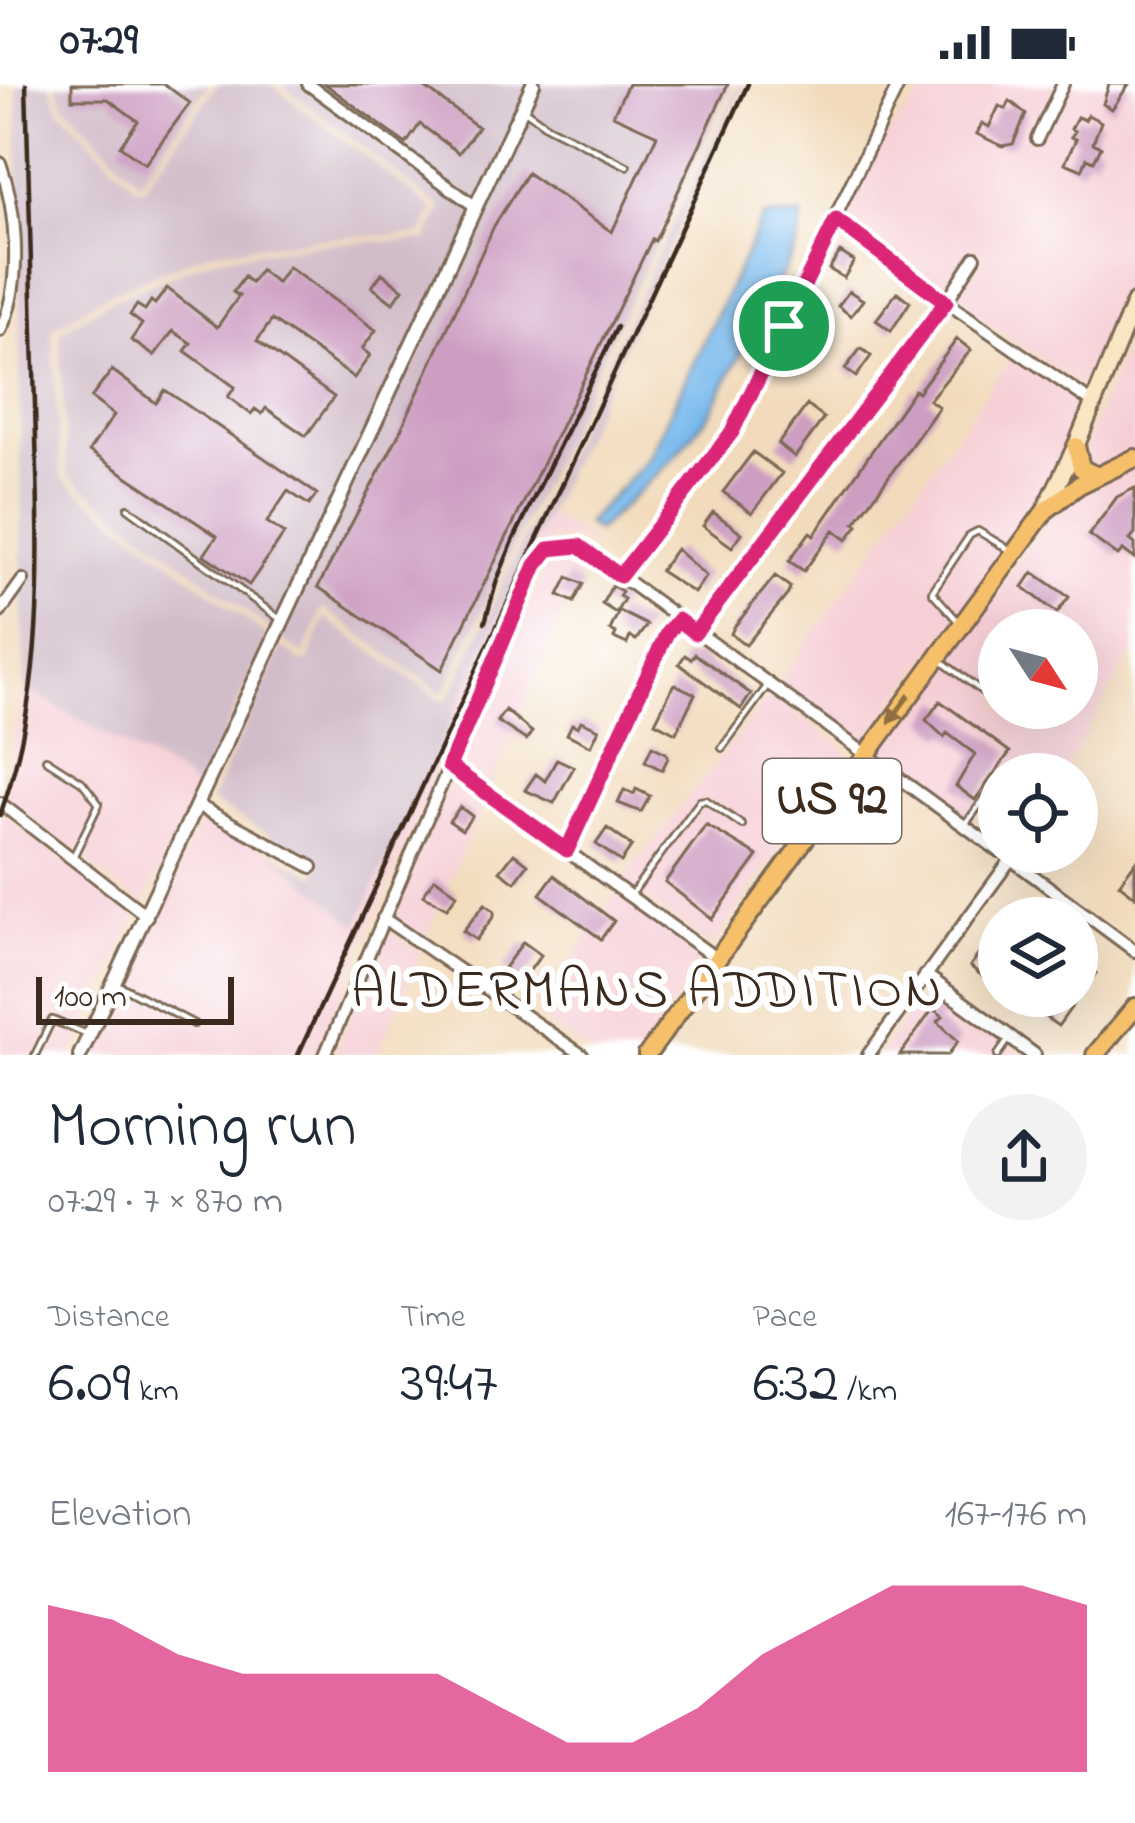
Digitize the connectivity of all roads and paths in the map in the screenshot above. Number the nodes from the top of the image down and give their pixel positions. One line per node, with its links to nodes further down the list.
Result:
1 (308, 84): 9 (street)
2 (533, 84): 5 (street)
3 (899, 84): 10 (street)
4 (1063, 84): 6 (street)
5 (522, 108): 8 (lane); 9 (street)
6 (1037, 139)
7 (0, 163): 14 (street)
8 (627, 166)
9 (476, 207): 26 (street)
10 (836, 220): 12 (street); 22 (street)
11 (975, 256): 12 (street)
12 (946, 302): 15 (street); 28 (street)
13 (1135, 302): 15 (main road)
14 (0, 331)
15 (1093, 403): 16 (main road)
16 (1076, 446): 18 (main road); 20 (main road)
17 (1135, 458): 18 (main road, US 92)
18 (1097, 476): 20 (main road, US 92)
19 (128, 508): 26 (lane)
20 (1045, 511): 21 (main road, US 92)
21 (1013, 552): 27 (main road, US 92); 27 (lane)
22 (620, 576): 25 (street); 35 (street)
23 (23, 580): 24 (street)
24 (0, 612)
25 (678, 620): 28 (street); 42 (street)
26 (284, 622): 37 (street)
27 (961, 624): 29 (main road, US 92)
28 (695, 633): 30 (street)
29 (936, 658): 31 (lane); 33 (main road, US 92, one-way to 33)
30 (768, 685): 32 (lane); 33 (street)
31 (978, 688)
32 (722, 748)
33 (866, 755): 40 (street); 51 (main road, US 92)
34 (46, 759): 43 (lane)
35 (449, 766): 42 (street); 49 (street)
36 (0, 803): 43 (street)
37 (199, 806): 44 (street); 48 (street)
38 (978, 807): 40 (lane)
39 (742, 825): 47 (lane)
40 (964, 826): 41 (street)
41 (978, 836)
42 (567, 850): 47 (street)
43 (72, 859): 48 (street)
44 (312, 867)
45 (992, 873): 52 (street)
46 (1030, 873): 50 (street)
47 (630, 896): 51 (street)
48 (147, 916): 53 (street)
49 (383, 918): 60 (street); 61 (street)
50 (1135, 951)
51 (717, 959): 62 (main road, US 92)
52 (926, 976): 57 (street); 63 (street)
53 (115, 983): 55 (lane); 56 (street)
54 (1135, 1007): 66 (main road)
55 (194, 1024)
56 (90, 1035): 58 (lane); 59 (street)
57 (1011, 1038): 64 (lane); 65 (street)
58 (34, 1055)
59 (80, 1055)
60 (325, 1055)
61 (582, 1055)
62 (647, 1055)
63 (868, 1055)
64 (998, 1055)
65 (1034, 1055)
66 (1095, 1055)

